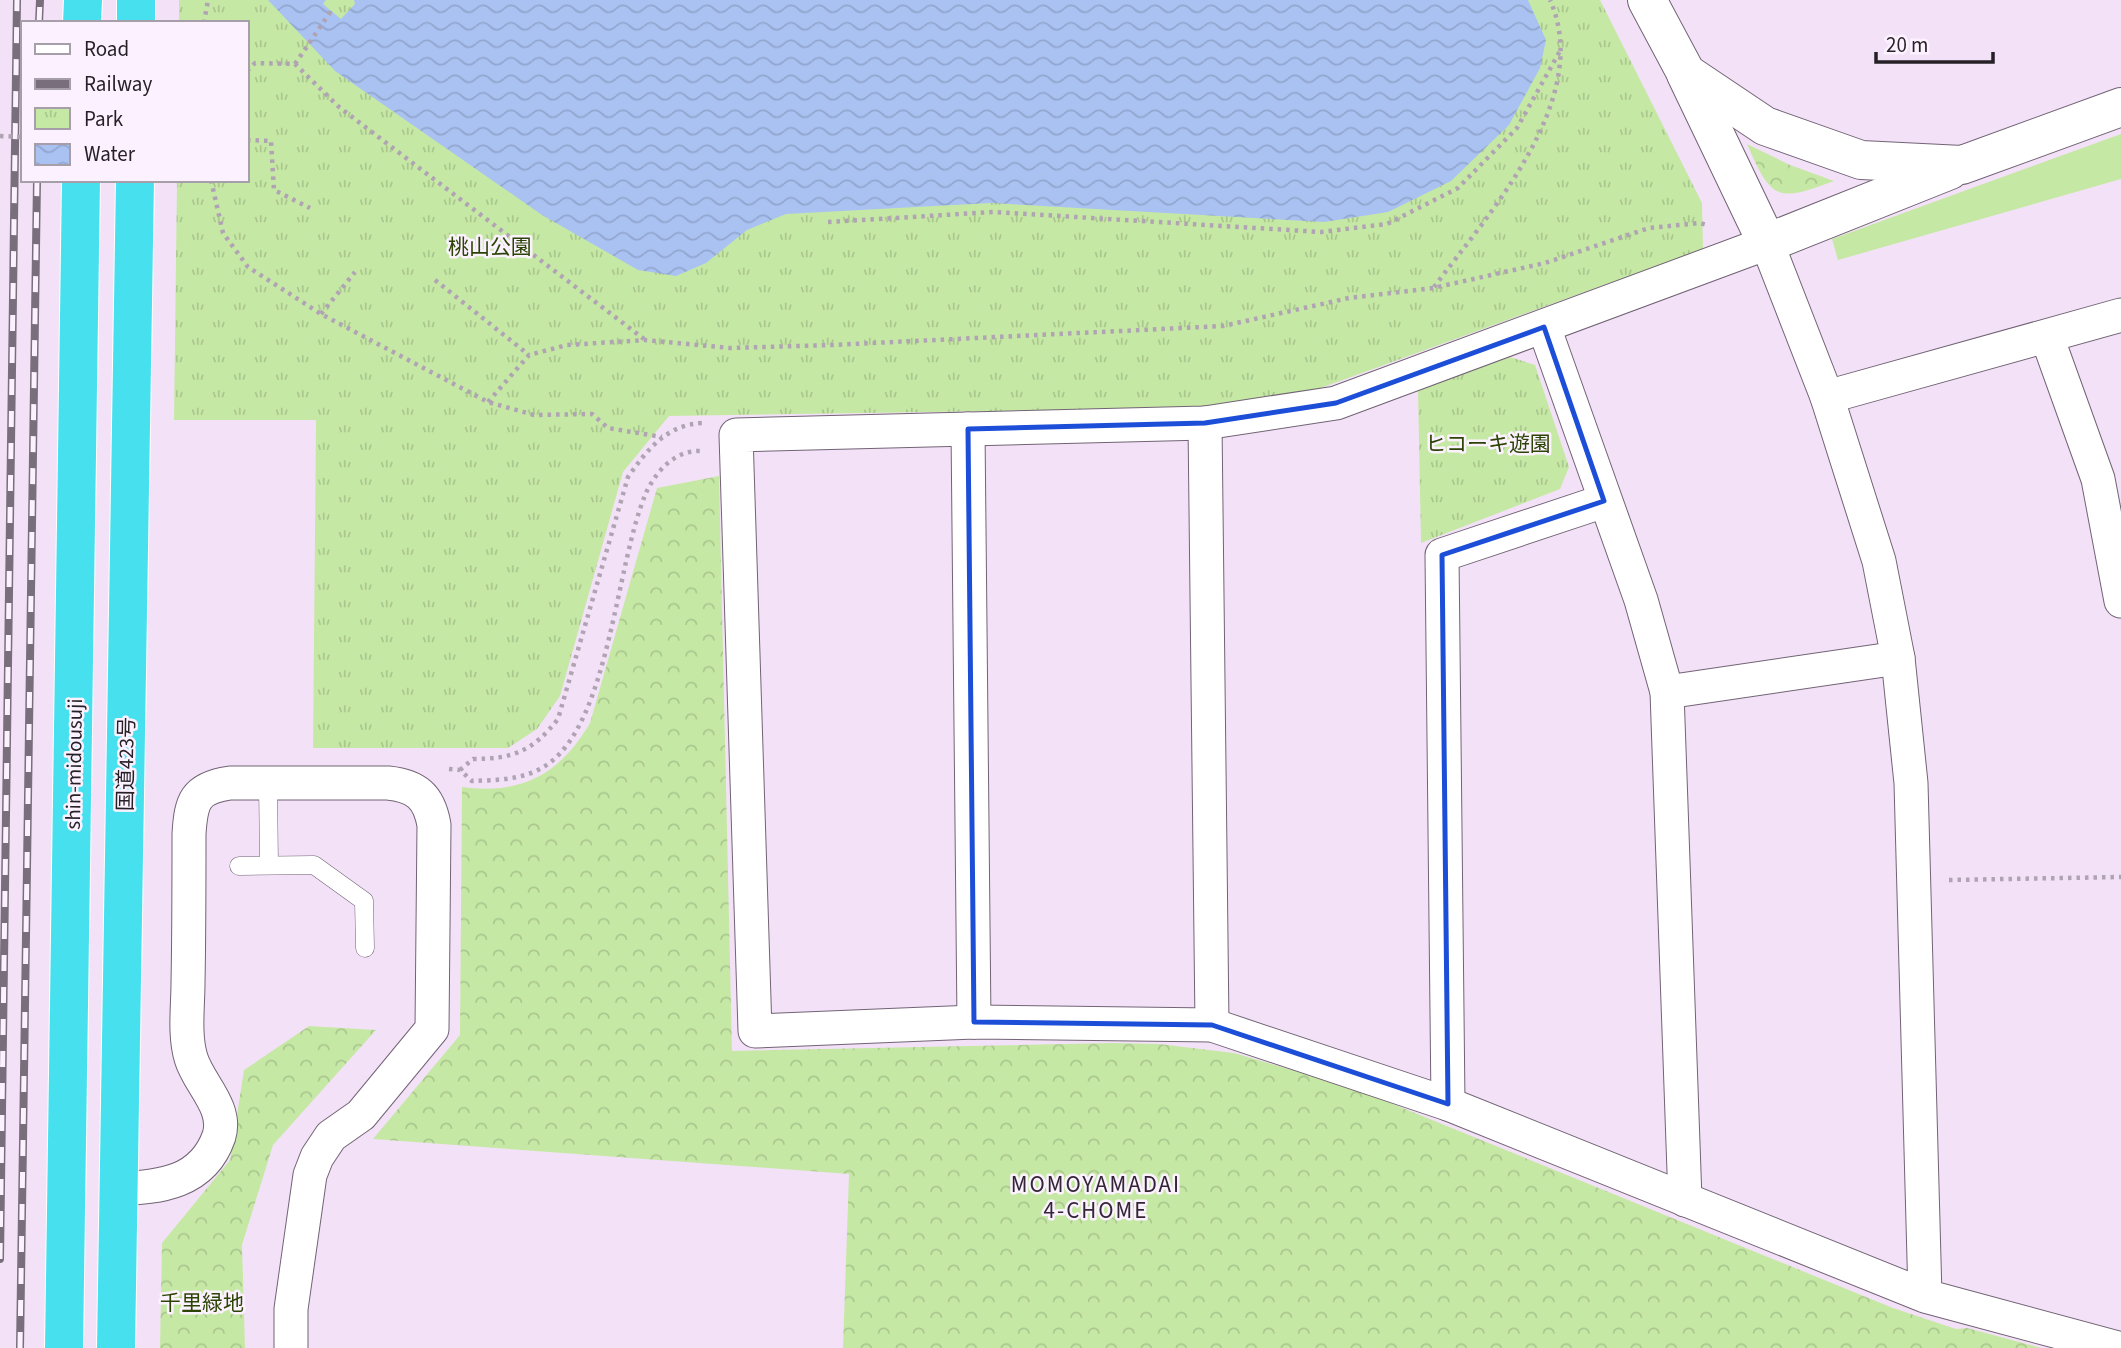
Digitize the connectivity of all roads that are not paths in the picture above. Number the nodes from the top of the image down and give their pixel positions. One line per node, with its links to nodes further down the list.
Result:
1 (83, 0): 4 (highway)
2 (136, 0): 5 (highway)
3 (1647, 0): 6 (street)
4 (82, 21)
5 (136, 21)
6 (1686, 73): 8 (street); 11 (street)
7 (2121, 107): 8 (street)
8 (1962, 165): 11 (street)
9 (80, 182): 26 (highway, shin-midousuji)
10 (135, 182): 18 (highway, 国道423号)
11 (1767, 243): 13 (street); 15 (street)
12 (2121, 315): 14 (street)
13 (1544, 327): 16 (street); 19 (street)
14 (2047, 337): 15 (street); 20 (street)
15 (1827, 397): 21 (street)
16 (1205, 423): 17 (street); 29 (street)
17 (968, 429): 28 (street); 28 (street)
18 (131, 450): 26 (highway); 31 (highway, 国道423号)
19 (1604, 501): 22 (street); 30 (street)
20 (2121, 601)
21 (1898, 658): 22 (street); 33 (street)
22 (1667, 692): 32 (street)
23 (268, 783): 24 (lane); 31 (street); 36 (street)
24 (269, 865): 25 (lane); 27 (lane)
25 (239, 866)
26 (72, 899): 34 (highway, shin-midousuji)
27 (365, 948)
28 (974, 1022): 29 (street)
29 (1212, 1025): 30 (street)
30 (1448, 1104): 32 (street)
31 (118, 1189): 35 (highway, 国道423号)
32 (1685, 1200): 33 (street)
33 (1924, 1296): 37 (street)
34 (64, 1348)
35 (116, 1348)
36 (291, 1348)
37 (2118, 1348)

